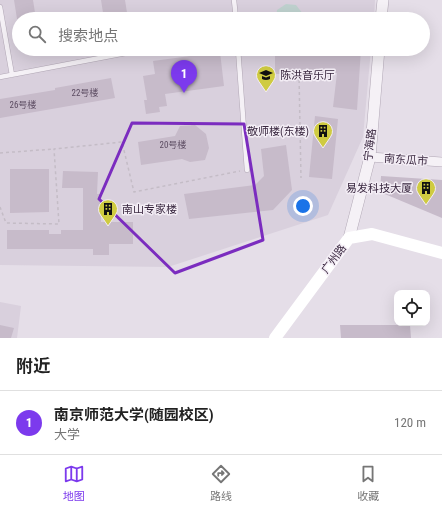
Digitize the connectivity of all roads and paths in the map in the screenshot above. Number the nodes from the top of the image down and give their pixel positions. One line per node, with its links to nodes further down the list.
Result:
1 (234, 0): 4 (lane)
2 (383, 0): 5 (street)
3 (0, 7): 10 (lane)
4 (235, 12)
5 (382, 12)
6 (111, 56): 10 (lane)
7 (239, 56): 16 (lane)
8 (378, 56): 14 (street, 宁海路)
9 (299, 74): 17 (path)
10 (12, 75): 11 (lane)
11 (0, 77)
12 (54, 150): 13 (path); 16 (path); 18 (path)
13 (0, 153)
14 (370, 157): 15 (street, 南东瓜市); 19 (street, 宁海路)
15 (442, 162)
16 (247, 170)
17 (301, 178)
18 (0, 207)
19 (349, 238): 20 (main road, 广州路); 21 (main road, 广州路)
20 (442, 253)
21 (275, 338)

